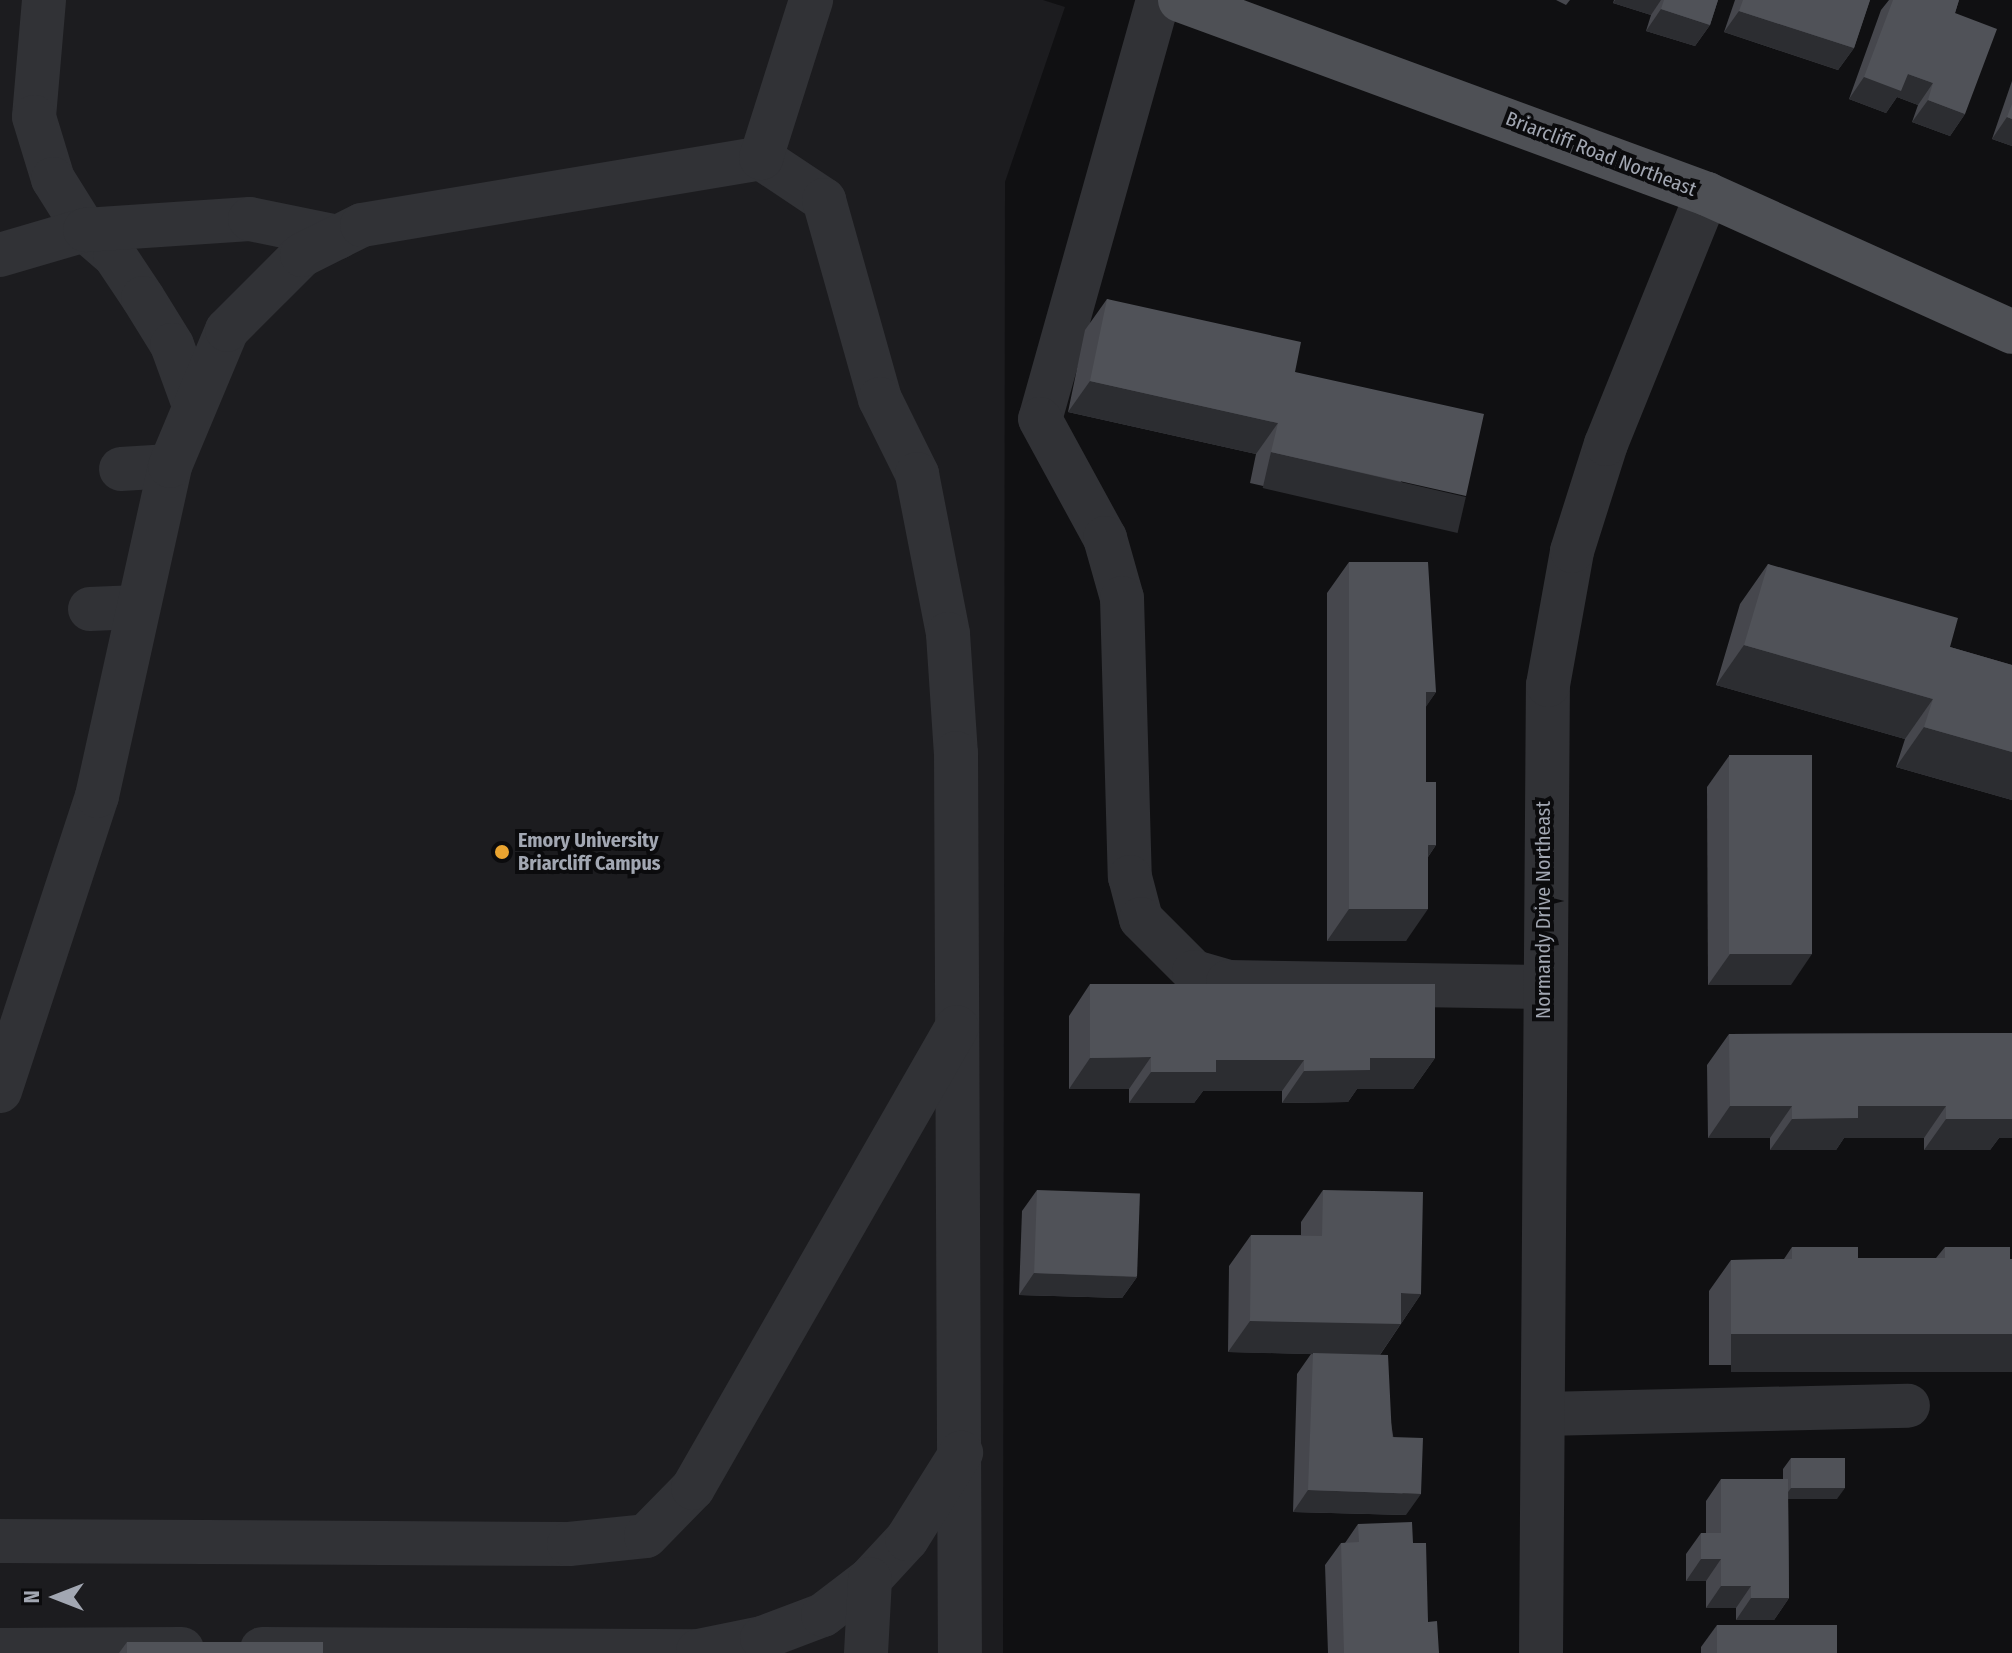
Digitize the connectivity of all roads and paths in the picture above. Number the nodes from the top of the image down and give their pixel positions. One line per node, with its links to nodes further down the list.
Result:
1 (44, 0): 7 (street)
2 (811, 0): 5 (street)
3 (1158, 0): 16 (street)
4 (1180, 0): 6 (main road, Briarcliff Road Northeast)
5 (761, 158): 8 (street); 17 (street)
6 (1707, 194): 10 (main road, Briarcliff Road Northeast); 16 (street, Normandy Drive Northeast)
7 (85, 230): 8 (street); 9 (street); 11 (street)
8 (338, 237): 11 (street)
9 (0, 255)
10 (2012, 332)
11 (192, 400): 12 (street)
12 (170, 466): 13 (street); 14 (street)
13 (121, 469)
14 (138, 607): 15 (street); 18 (street)
15 (90, 609)
16 (1543, 987): 20 (street, Normandy Drive Northeast)
17 (957, 1027): 21 (street); 22 (street)
18 (0, 1091)
19 (1908, 1406): 20 (street)
20 (1543, 1414): 28 (street, Normandy Drive Northeast)
21 (961, 1453): 23 (street); 27 (street)
22 (0, 1541)
23 (870, 1579): 25 (street); 26 (street)
24 (0, 1650): 25 (street)
25 (606, 1651)
26 (866, 1653)
27 (960, 1653)
28 (1541, 1653)

